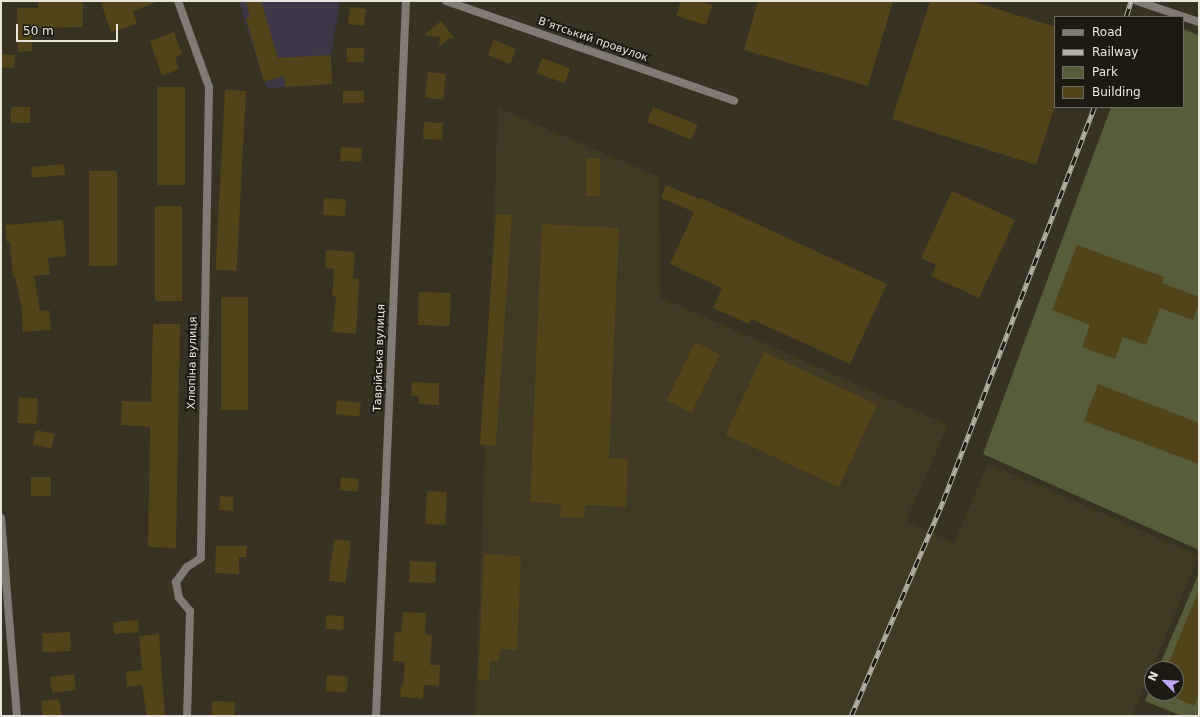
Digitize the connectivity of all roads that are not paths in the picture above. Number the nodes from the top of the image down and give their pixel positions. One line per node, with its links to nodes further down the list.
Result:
1 (178, 1): 11 (street, Хлюпіна вулиця)
2 (406, 1): 12 (street, Таврійська вулиця)
3 (446, 1): 8 (street, В’ятський провулок)
4 (1137, 1): 5 (street)
5 (1181, 16)
6 (1184, 17): 7 (street)
7 (1199, 22)
8 (734, 101)
9 (1, 518): 10 (street)
10 (17, 716)
11 (187, 716)
12 (376, 716)

